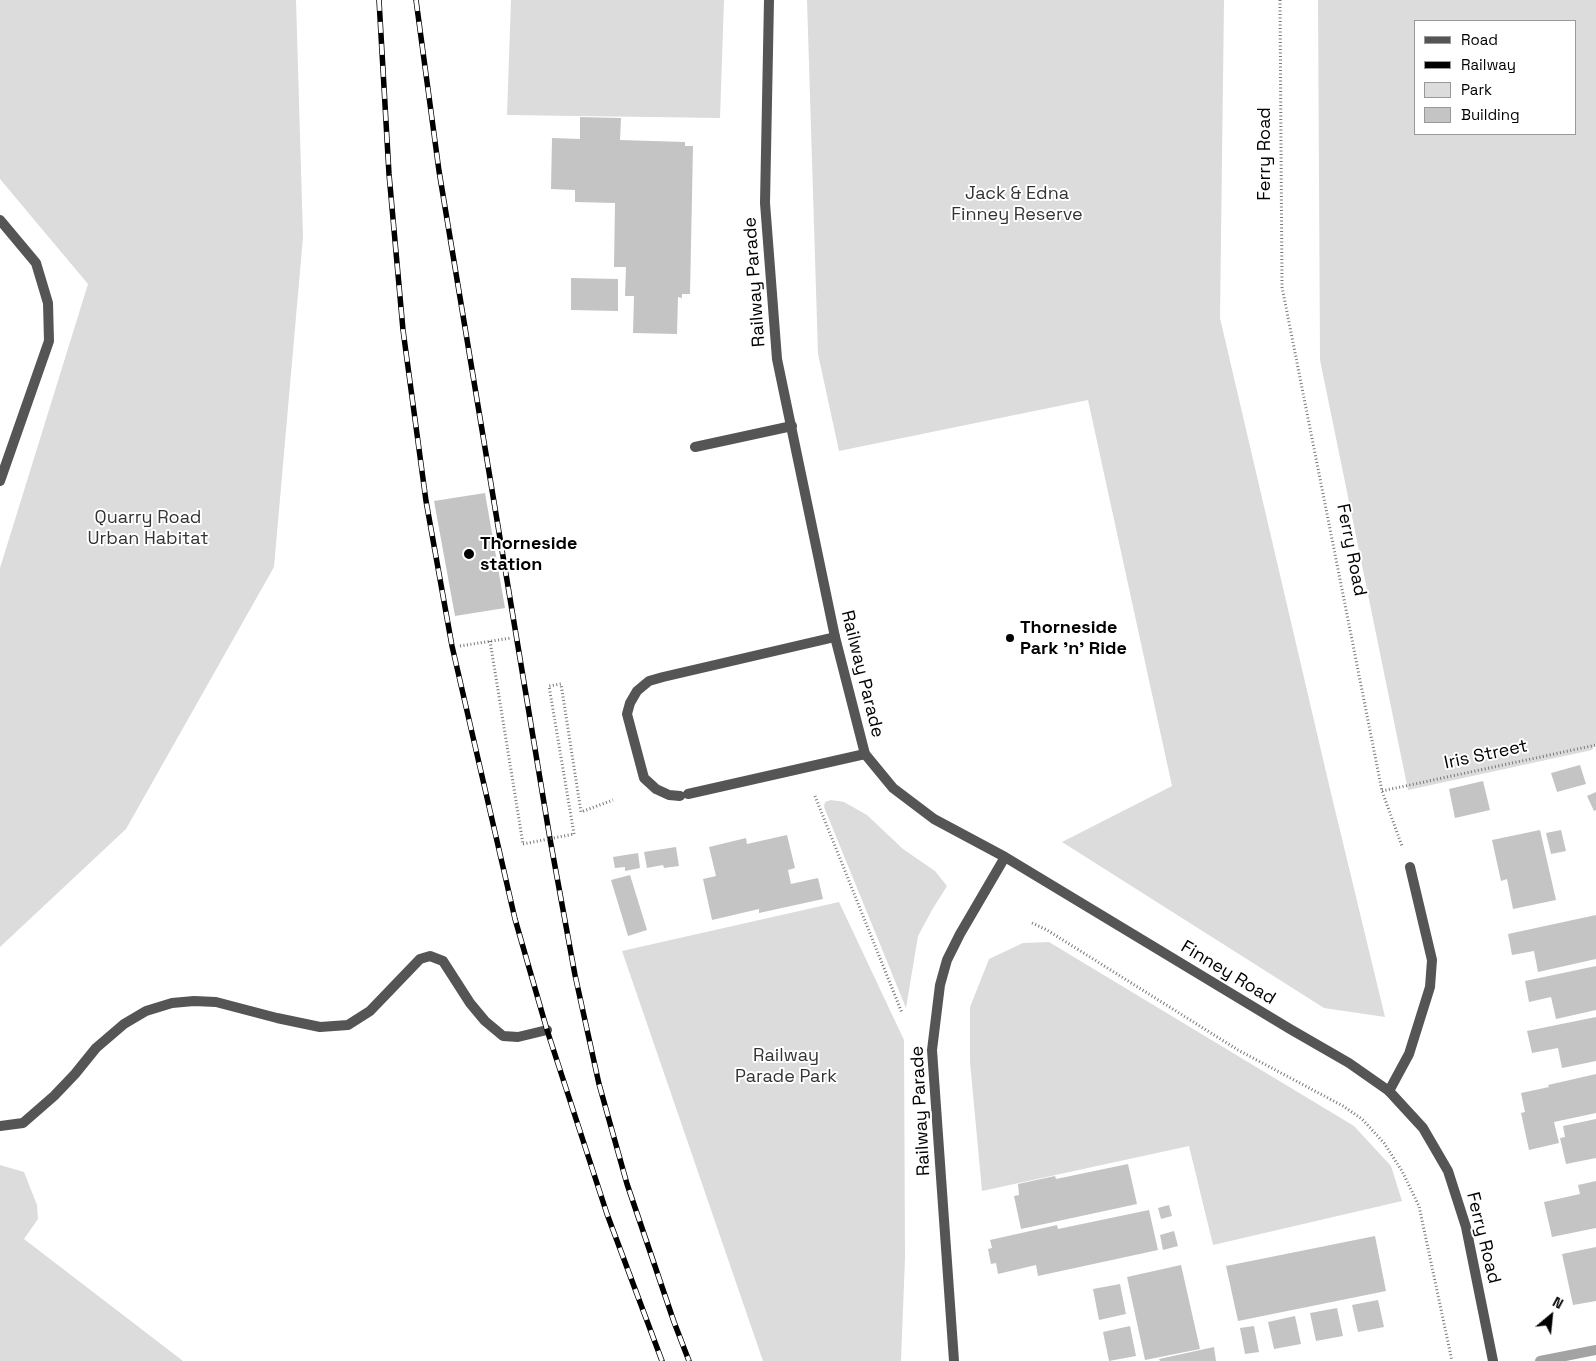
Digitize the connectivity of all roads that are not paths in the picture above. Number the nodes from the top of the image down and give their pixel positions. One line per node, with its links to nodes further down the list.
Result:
1 (769, 0): 3 (street, Railway Parade)
2 (0, 220): 5 (street)
3 (792, 426): 4 (street); 6 (street, Railway Parade)
4 (695, 447)
5 (1, 476)
6 (835, 637): 7 (street, Railway Parade); 7 (street)
7 (865, 754): 8 (street, Railway Parade)
8 (1006, 857): 11 (street, Finney Road); 14 (street, Railway Parade)
9 (1410, 867): 11 (street)
10 (546, 1030): 12 (street)
11 (1389, 1091): 13 (street, Finney Road)
12 (0, 1126)
13 (1423, 1128): 15 (street, Ferry Road)
14 (954, 1361)
15 (1493, 1361)

